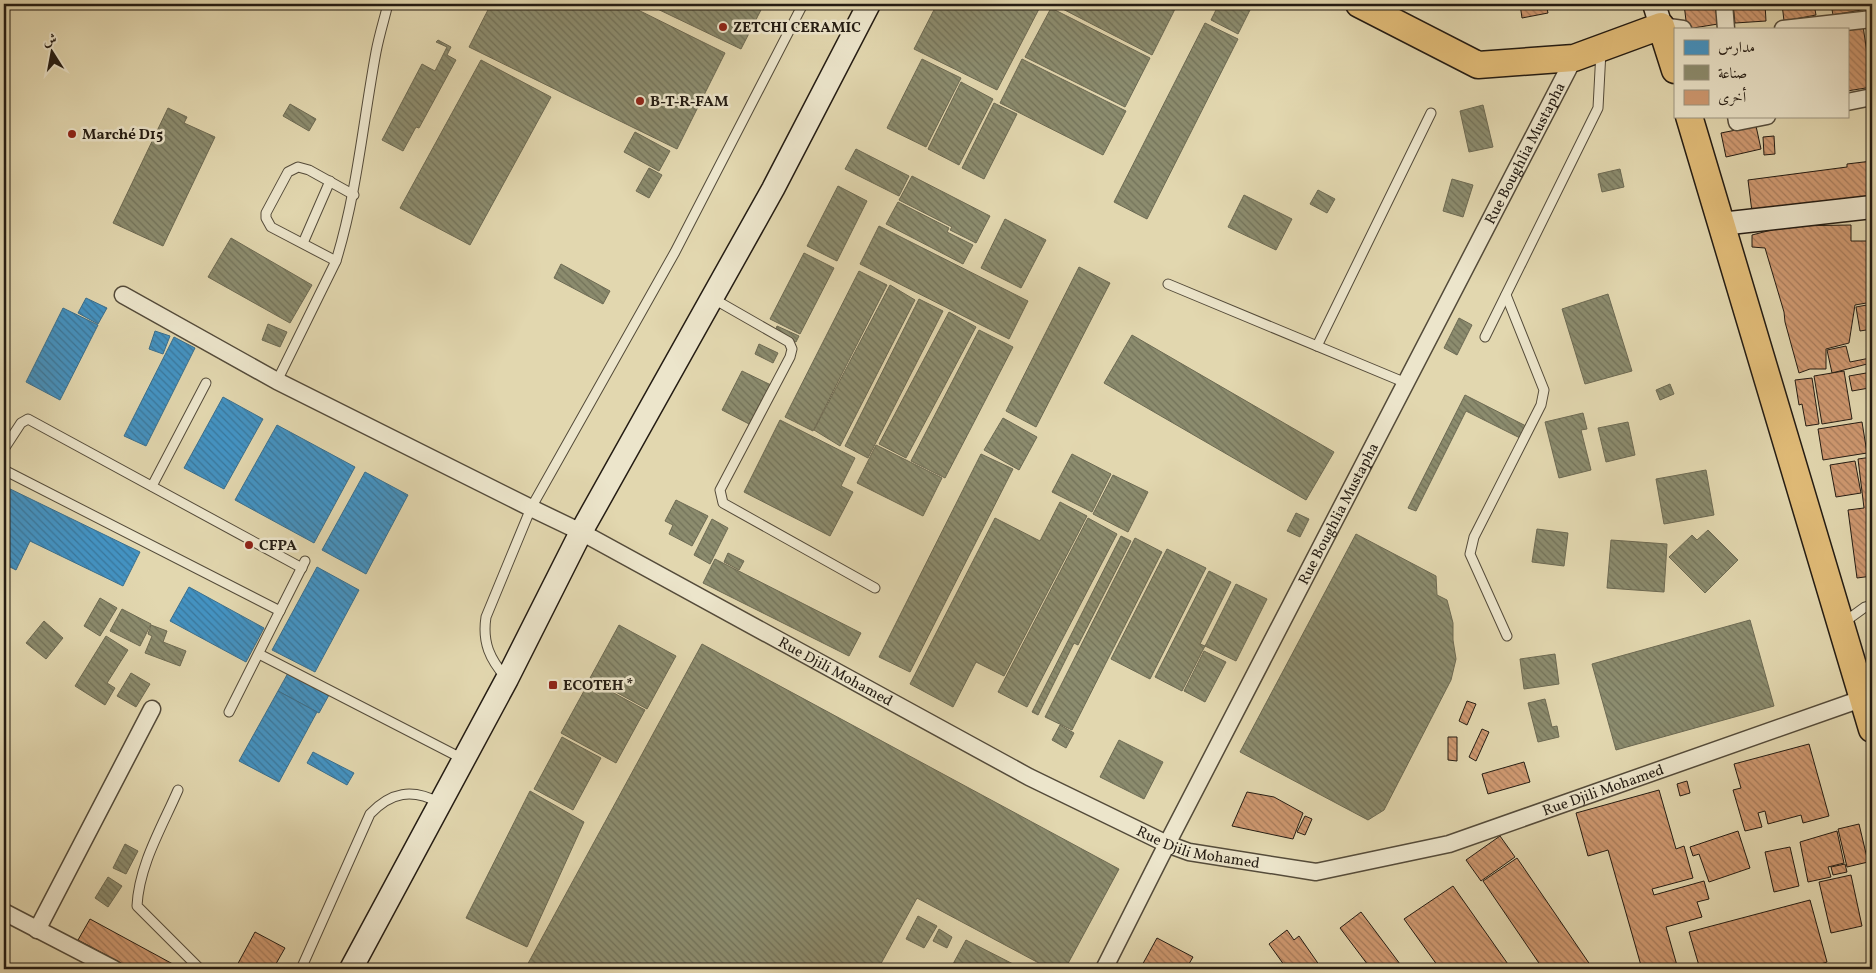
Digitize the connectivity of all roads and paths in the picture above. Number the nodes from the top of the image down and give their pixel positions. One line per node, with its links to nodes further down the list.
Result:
1 (388, 4): 20 (lane)
2 (803, 4): 37 (lane)
3 (869, 4): 28 (main road)
4 (1359, 4): 11 (main road)
5 (1724, 4): 8 (street)
6 (1666, 19): 10 (main road); 12 (main road)
7 (1872, 20): 9 (street)
8 (1726, 28)
9 (1793, 28)
10 (1601, 48): 11 (main road); 27 (lane)
11 (1574, 58): 33 (street, Rue Boughlia Mustapha)
12 (1674, 64)
13 (1872, 98): 14 (street)
14 (1848, 102)
15 (1430, 113): 30 (lane)
16 (1689, 118): 22 (main road)
17 (1736, 118): 18 (street)
18 (1757, 118)
19 (330, 181): 20 (lane); 23 (lane); 23 (lane)
20 (354, 195): 24 (lane)
21 (1872, 207): 22 (main road)
22 (1721, 224): 42 (main road)
23 (303, 243): 24 (lane)
24 (336, 262): 31 (lane)
25 (1168, 284): 30 (lane)
26 (123, 295): 31 (street, Rue Djili Mohamed)
27 (1506, 295): 29 (lane); 43 (lane)
28 (712, 298): 38 (main road); 39 (lane)
29 (1485, 337)
30 (1317, 346): 33 (lane)
31 (277, 381): 37 (street, Rue Djili Mohamed)
32 (206, 383): 36 (lane)
33 (1406, 383): 53 (street, Rue Boughlia Mustapha)
34 (4, 449): 36 (lane)
35 (4, 470): 41 (lane)
36 (152, 486): 41 (lane)
37 (531, 508): 38 (street, Rue Djili Mohamed); 45 (lane)
38 (581, 532): 45 (main road); 53 (street, Rue Djili Mohamed)
39 (875, 588)
40 (1872, 605): 42 (lane)
41 (280, 611): 44 (lane)
42 (1840, 625): 46 (main road)
43 (1507, 636)
44 (259, 654): 48 (lane); 50 (lane)
45 (507, 679): 50 (main road)
46 (1864, 698): 49 (main road); 53 (street, Rue Djili Mohamed)
47 (152, 709): 55 (street)
48 (229, 712)
49 (1872, 729)
50 (464, 759): 52 (main road)
51 (178, 790): 57 (lane)
52 (440, 803): 58 (lane); 59 (main road)
53 (1167, 844): 60 (street, Rue Boughlia Mustapha)
54 (4, 912): 55 (street)
55 (38, 930): 56 (street)
56 (114, 969)
57 (200, 969)
58 (301, 969)
59 (351, 969)
60 (1104, 969)

